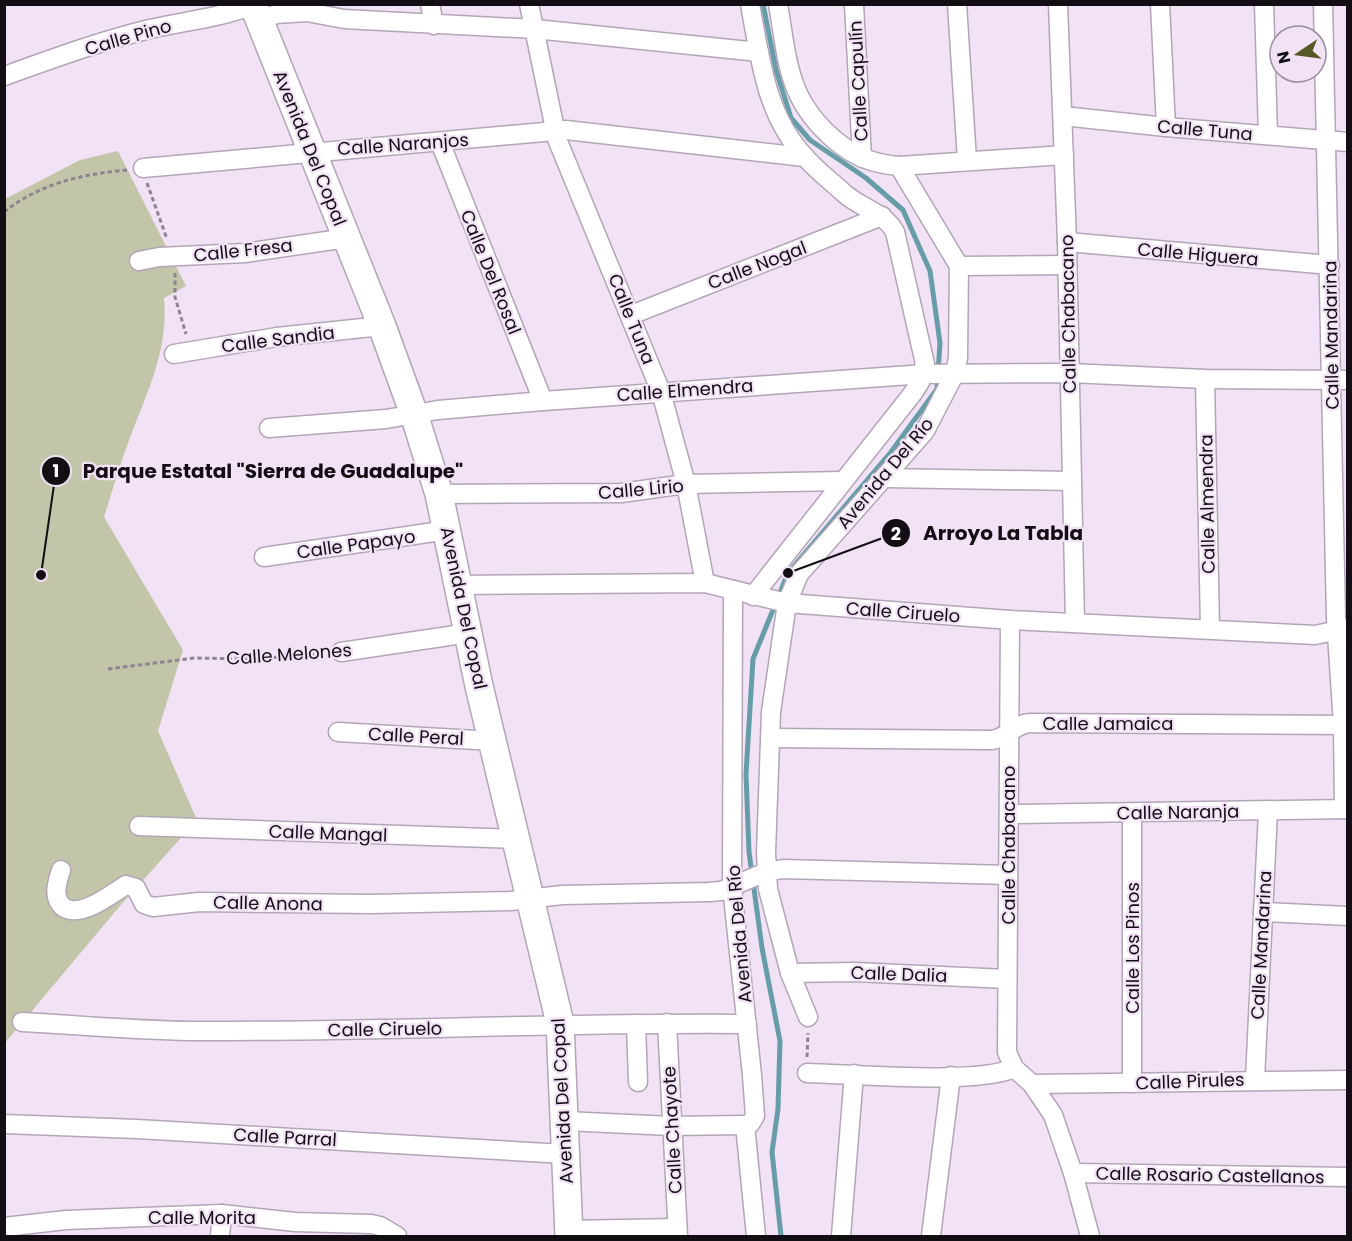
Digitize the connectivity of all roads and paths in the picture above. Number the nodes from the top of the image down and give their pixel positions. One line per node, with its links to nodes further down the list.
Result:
1 (430, 4): 13 (street)
2 (529, 4): 14 (street, Calle Tuna)
3 (750, 4): 15 (street)
4 (778, 4): 27 (street)
5 (854, 4): 27 (street, Calle Capulín)
6 (957, 4): 28 (street)
7 (1058, 4): 17 (street, Calle Chabacano)
8 (1160, 4): 18 (street)
9 (1264, 4): 20 (street)
10 (1323, 4): 21 (street, Calle Mandarina)
11 (255, 10): 12 (street); 16 (street, Calle Pino); 24 (street, Avenida Del Copal)
12 (329, 10): 13 (street)
13 (434, 25): 14 (street)
14 (535, 29): 15 (street); 19 (street, Calle Tuna)
15 (759, 52): 26 (street)
16 (4, 76)
17 (1063, 116): 18 (street, Calle Tuna); 25 (street, Calle Chabacano)
18 (1166, 127): 20 (street, Calle Tuna)
19 (555, 131): 22 (street, Calle Naranjos); 26 (street); 40 (street, Calle Tuna)
20 (1268, 135): 21 (street, Calle Tuna)
21 (1328, 140): 23 (street, Calle Tuna); 38 (street, Calle Mandarina)
22 (440, 142): 24 (street, Calle Naranjos); 49 (street, Calle Del Rosal)
23 (1347, 142)
24 (311, 151): 30 (street, Calle Naranjos); 33 (street, Avenida Del Copal)
25 (1064, 155): 28 (street); 34 (street, Calle Chabacano)
26 (804, 157): 32 (street)
27 (862, 158): 29 (street)
28 (967, 160): 29 (street)
29 (898, 166): 39 (street)
30 (143, 168): 31 (path); 35 (path)
31 (4, 212)
32 (882, 216): 40 (street, Calle Nogal); 45 (street)
33 (347, 238): 35 (street, Calle Fresa); 41 (street, Avenida Del Copal)
34 (1066, 242): 37 (street, Calle Chabacano); 38 (street, Calle Higuera)
35 (175, 256): 36 (street, Calle Fresa); 42 (path)
36 (139, 261)
37 (1066, 265): 39 (street); 44 (street, Calle Chabacano)
38 (1330, 265): 47 (street, Calle Mandarina)
39 (959, 266): 43 (street, Avenida Del Río)
40 (632, 315): 48 (street, Calle Tuna)
41 (382, 326): 42 (street, Calle Sandia); 50 (street, Avenida Del Copal)
42 (183, 352)
43 (952, 373): 44 (street); 45 (street, Calle Elmendra); 52 (street, Avenida Del Río)
44 (1069, 373): 46 (street); 54 (street, Calle Chabacano)
45 (924, 374): 48 (street, Calle Elmendra); 53 (street, Avenida Del Río)
46 (1205, 379): 47 (street); 65 (street, Calle Almendra)
47 (1339, 380): 66 (street, Calle Mandarina)
48 (661, 392): 49 (street, Calle Elmendra); 55 (street, Calle Tuna)
49 (543, 401): 50 (street, Calle Elmendra)
50 (414, 414): 51 (street); 56 (street, Avenida Del Copal)
51 (269, 428)
52 (884, 478): 54 (street); 62 (street, Avenida Del Río)
53 (843, 481): 55 (street, Calle Lirio); 62 (street, Avenida Del Río)
54 (1071, 481): 64 (street, Calle Chabacano)
55 (686, 484): 56 (street, Calle Lirio); 59 (street, Calle Tuna)
56 (439, 494): 57 (street, Avenida Del Copal)
57 (448, 530): 58 (street, Calle Papayo); 60 (street, Avenida Del Copal)
58 (264, 557)
59 (705, 583): 60 (street, Calle Ciruelo); 61 (street, Calle Ciruelo)
60 (460, 585): 67 (street, Avenida Del Copal)
61 (733, 590): 62 (street, Calle Ciruelo); 84 (street, Avenida Del Río)
62 (772, 600): 63 (street, Calle Ciruelo); 73 (street, Avenida Del Río)
63 (1010, 620): 64 (street, Calle Ciruelo); 72 (street, Calle Chabacano)
64 (1075, 623): 65 (street, Calle Ciruelo)
65 (1210, 629): 66 (street, Calle Ciruelo)
66 (1342, 630): 70 (street, Calle Mandarina)
67 (469, 633): 68 (street, Calle Melones); 74 (street, Avenida Del Copal)
68 (341, 652): 69 (path, Calle Melones)
69 (108, 669)
70 (1343, 725): 72 (street, Calle Jamaica); 75 (street, Calle Mandarina)
71 (338, 732): 74 (street, Calle Peral)
72 (1009, 734): 73 (street, Calle Jamaica); 78 (street, Calle Chabacano)
73 (770, 738): 82 (street, Avenida Del Río)
74 (493, 741): 80 (street, Avenida Del Copal)
75 (1346, 809): 76 (street, Calle Naranja)
76 (1268, 811): 77 (street, Calle Naranja); 86 (street, Calle Mandarina)
77 (1132, 813): 78 (street, Calle Naranja); 103 (street, Calle Los Pinos)
78 (1009, 814): 83 (street, Calle Chabacano)
79 (139, 826): 80 (street, Calle Mangal)
80 (517, 839): 85 (street, Avenida Del Copal)
81 (61, 870): 85 (street, Calle Anona)
82 (762, 874): 83 (street); 84 (street); 88 (street, Avenida Del Río)
83 (1008, 874): 89 (street, Calle Chabacano)
84 (736, 885): 85 (street); 95 (street, Avenida Del Río)
85 (532, 898): 92 (street, Avenida Del Copal)
86 (1263, 912): 87 (street); 100 (street, Calle Mandarina)
87 (1347, 916)
88 (790, 973): 89 (street, Calle Dalia); 90 (street, Avenida Del Río)
89 (1007, 979): 96 (street, Calle Chabacano)
90 (808, 1017): 97 (path)
91 (22, 1022): 92 (street, Calle Ciruelo)
92 (560, 1023): 94 (street, Calle Ciruelo); 105 (street, Avenida Del Copal)
93 (668, 1023): 94 (street, Calle Ciruelo); 95 (street, Calle Ciruelo); 108 (street, Calle Chayote)
94 (636, 1024): 102 (street)
95 (747, 1024): 107 (street, Avenida Del Río)
96 (1014, 1068): 99 (street); 104 (street)
97 (807, 1073): 98 (street)
98 (854, 1074): 99 (street); 121 (street)
99 (951, 1076): 122 (street)
100 (1255, 1079): 101 (street, Calle Pirules); 103 (street, Calle Pirules)
101 (1347, 1080)
102 (638, 1082)
103 (1132, 1083): 104 (street, Calle Pirules)
104 (1032, 1084): 110 (street)
105 (565, 1121): 108 (street); 109 (street, Avenida Del Copal)
106 (4, 1124): 109 (street, Calle Parral)
107 (745, 1125): 108 (street); 120 (street, Avenida Del Río)
108 (671, 1126): 116 (street, Calle Chayote)
109 (565, 1154): 117 (street, Avenida Del Copal)
110 (1073, 1173): 111 (street, Calle Rosario Castellanos); 123 (street)
111 (1347, 1177)
112 (222, 1214): 113 (street, Calle Morita); 114 (street, Calle Morita); 118 (street)
113 (4, 1227)
114 (294, 1229): 115 (street, Calle Morita)
115 (370, 1230): 119 (street, Calle Morita)
116 (677, 1232): 117 (street)
117 (568, 1233)
118 (220, 1236)
119 (397, 1236)
120 (756, 1236)
121 (840, 1236)
122 (931, 1236)
123 (1090, 1236)

